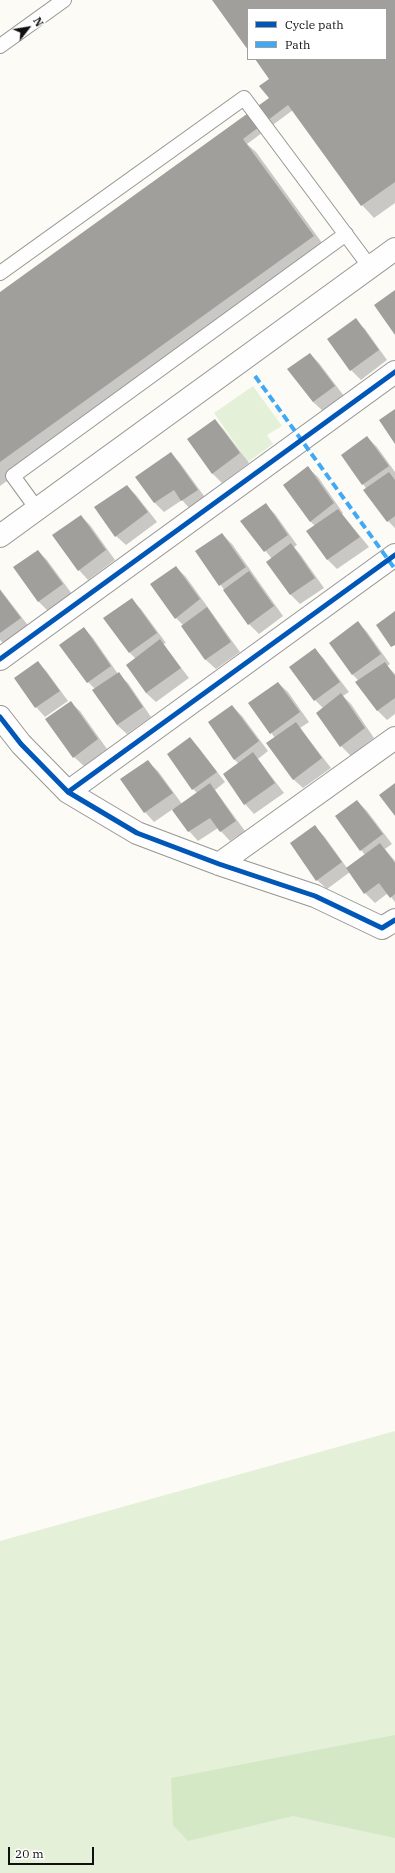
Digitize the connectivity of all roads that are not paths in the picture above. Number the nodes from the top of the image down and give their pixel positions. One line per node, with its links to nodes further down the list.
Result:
1 (64, 0): 2 (lane)
2 (0, 46)
3 (346, 234): 5 (lane); 6 (lane); 8 (lane)
4 (395, 249): 5 (street)
5 (370, 267): 8 (street)
6 (0, 273)
7 (395, 372): 11 (street)
8 (37, 509): 9 (street)
9 (0, 536)
10 (395, 555): 14 (street)
11 (0, 659)
12 (0, 717): 14 (street)
13 (395, 738): 15 (street)
14 (68, 792): 15 (street)
15 (219, 864): 16 (street)
16 (391, 928)

